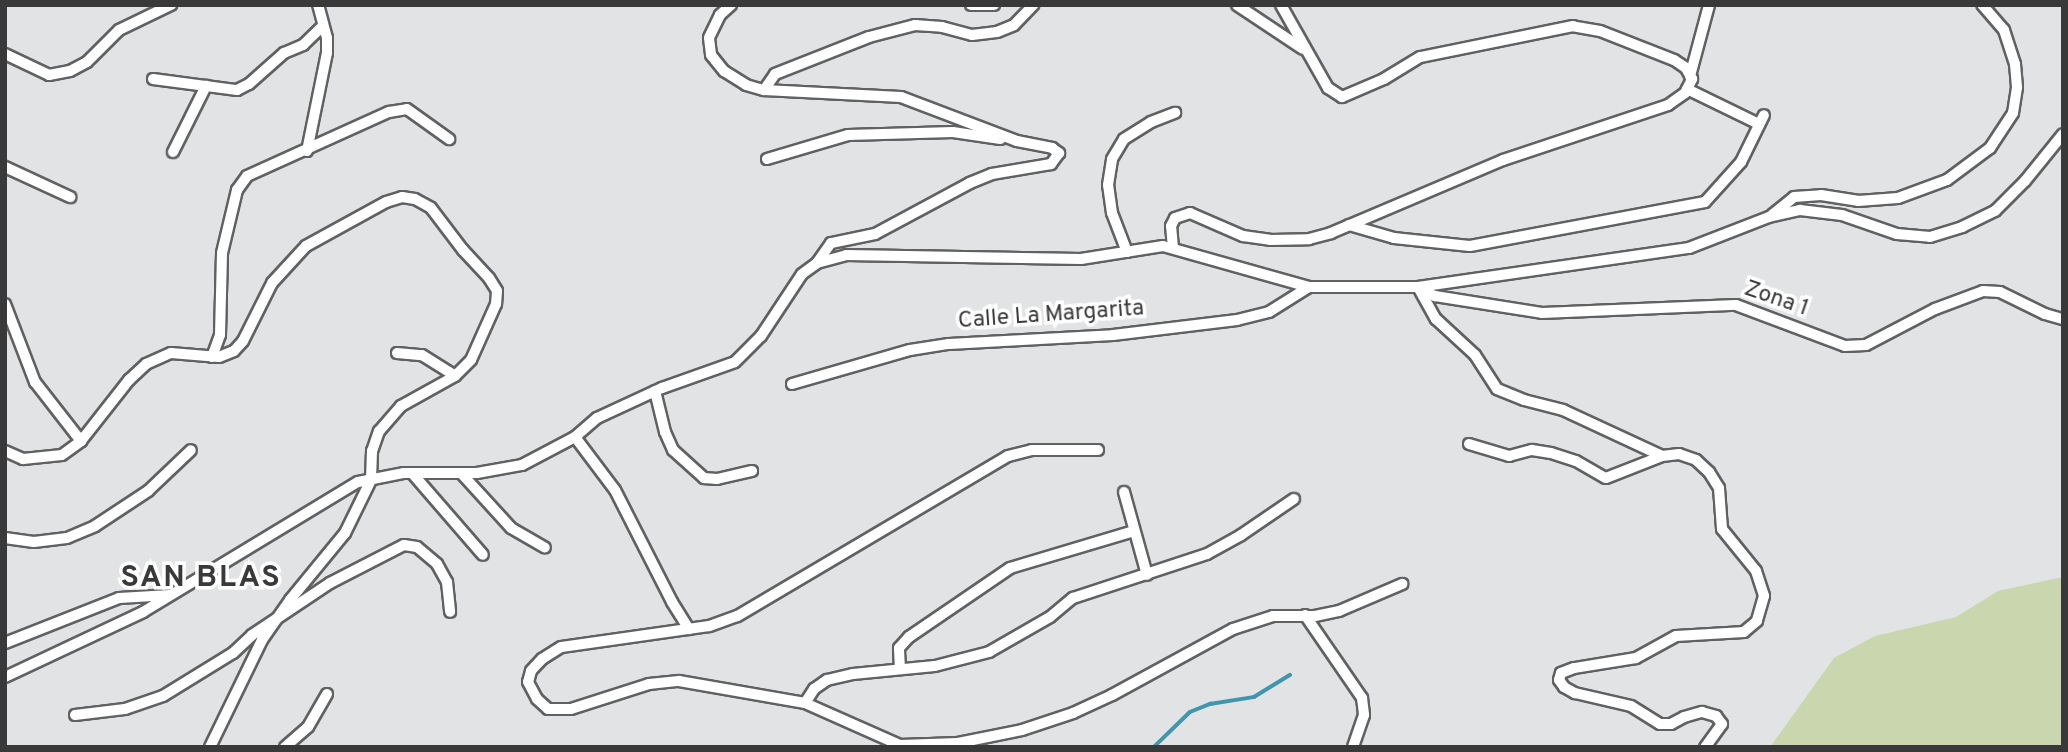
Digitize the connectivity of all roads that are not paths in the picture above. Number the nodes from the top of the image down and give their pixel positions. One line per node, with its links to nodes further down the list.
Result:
1 (172, 5): 13 (street)
2 (318, 5): 11 (street)
3 (731, 5): 18 (street)
4 (971, 5): 5 (street)
5 (994, 5)
6 (1033, 5): 18 (street)
7 (1237, 5): 12 (street)
8 (1281, 5): 12 (street)
9 (1709, 5): 14 (street)
10 (1982, 5): 28 (street)
11 (323, 26): 16 (street); 23 (street)
12 (1305, 51): 14 (street)
13 (5, 54)
14 (1690, 76): 17 (street)
15 (153, 79): 16 (street)
16 (206, 86): 24 (street)
17 (1687, 89): 29 (street); 29 (street)
18 (764, 90): 22 (street)
19 (1175, 113): 31 (street)
20 (2063, 134): 28 (street)
21 (449, 139): 23 (street)
22 (1017, 141): 25 (street); 32 (street)
23 (307, 151): 38 (street)
24 (173, 152)
25 (766, 159)
26 (5, 167): 27 (street)
27 (70, 197)
28 (1769, 217): 34 (street)
29 (1349, 225): 30 (street)
30 (1174, 248): 31 (street); 33 (street)
31 (1127, 252): 32 (street)
32 (817, 263): 41 (street)
33 (1309, 287): 34 (street); 40 (street, Calle La Margarita)
34 (1418, 287): 36 (street, Zona 1); 48 (street)
35 (5, 304): 43 (street)
36 (2063, 319)
37 (397, 353): 39 (street)
38 (212, 357): 39 (street); 43 (street)
39 (455, 376): 52 (street)
40 (792, 384)
41 (655, 391): 42 (street); 49 (street)
42 (575, 437): 51 (street); 65 (street)
43 (81, 441): 47 (street)
44 (1469, 444): 48 (street)
45 (191, 450): 56 (street)
46 (1098, 450): 65 (street)
47 (5, 451)
48 (1662, 456): 75 (street)
49 (751, 471)
50 (412, 473): 51 (street); 52 (street); 58 (street)
51 (461, 473): 57 (street)
52 (370, 480): 61 (street); 64 (street)
53 (1124, 492): 55 (street)
54 (1294, 499): 59 (street)
55 (1134, 531): 59 (street); 67 (street)
56 (5, 538)
57 (545, 548)
58 (483, 555)
59 (1147, 575): 67 (street)
60 (1402, 584): 63 (street)
61 (170, 595): 66 (street); 68 (street)
62 (450, 612): 64 (street)
63 (1305, 615): 70 (street); 74 (street)
64 (276, 620): 71 (street); 72 (street)
65 (690, 629): 70 (street)
66 (5, 643)
67 (900, 669): 70 (street)
68 (5, 677)
69 (327, 694): 73 (street)
70 (805, 704)
71 (75, 715)
72 (210, 747)
73 (285, 747)
74 (1353, 747)
75 (1705, 747)

